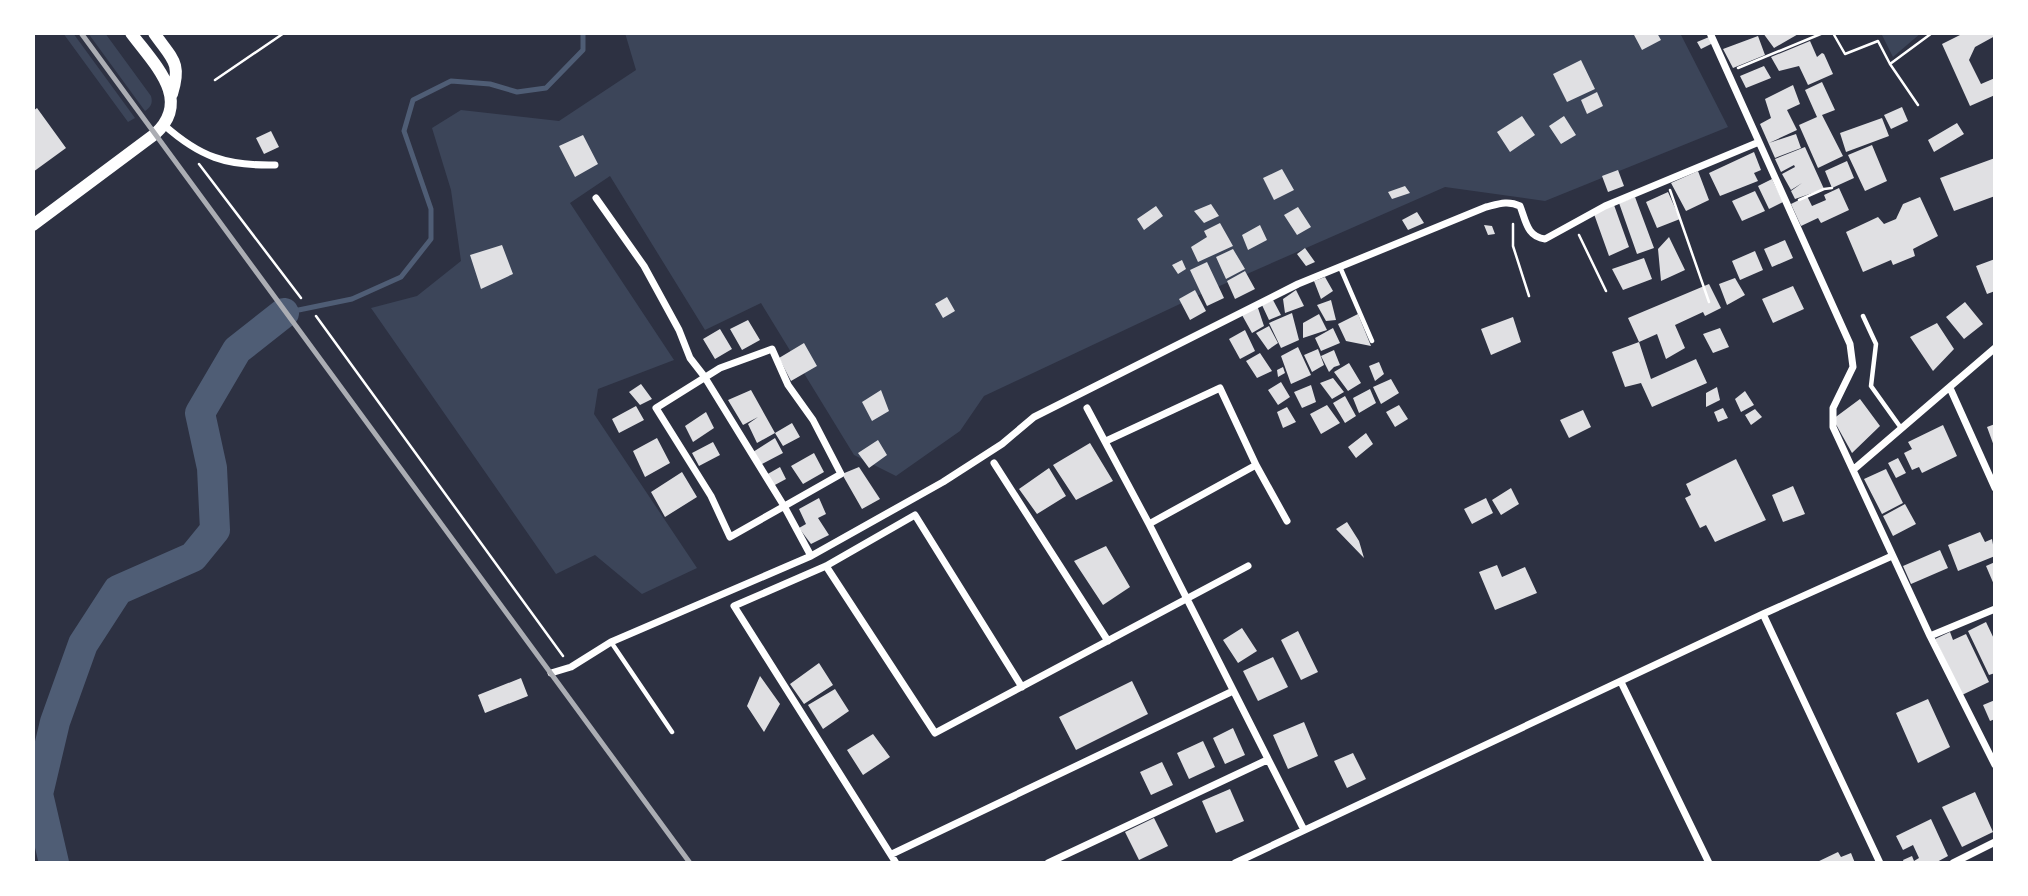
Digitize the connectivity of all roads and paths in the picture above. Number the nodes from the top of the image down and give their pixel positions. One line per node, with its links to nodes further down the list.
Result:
1 (131, 33): 11 (street)
2 (154, 33): 11 (street)
3 (284, 33): 10 (path)
4 (1710, 33): 9 (street)
5 (1823, 33): 9 (path)
6 (1833, 33): 8 (path)
7 (1932, 33): 8 (path)
8 (1890, 64): 12 (path)
9 (1728, 72): 14 (street)
10 (215, 80)
11 (172, 94): 13 (street)
12 (1918, 105)
13 (164, 125): 16 (street); 23 (street)
14 (1759, 142): 17 (street); 21 (street)
15 (194, 159): 27 (path)
16 (275, 165)
17 (1667, 180): 22 (street); 28 (path)
18 (1832, 188): 21 (path)
19 (596, 198): 33 (street)
20 (1513, 203): 22 (street); 24 (street); 26 (path)
21 (1787, 205): 40 (street)
22 (1573, 223): 25 (path)
23 (33, 225)
24 (1340, 267): 31 (lane); 45 (street)
25 (1606, 291)
26 (1529, 296)
27 (301, 298)
28 (1709, 302)
29 (316, 316): 55 (path)
30 (1863, 316): 36 (lane)
31 (1372, 341)
32 (1995, 348): 34 (street)
33 (704, 376): 42 (street); 42 (street); 42 (street)
34 (1950, 388): 36 (street); 41 (street)
35 (1087, 408): 37 (street)
36 (1902, 429): 40 (street)
37 (1107, 441): 39 (street); 44 (street)
38 (994, 463): 53 (street)
39 (1255, 465): 43 (street); 44 (street)
40 (1853, 470): 46 (street)
41 (1995, 488)
42 (784, 506): 45 (street)
43 (1287, 520)
44 (1149, 524): 49 (street)
45 (811, 556): 54 (street)
46 (1892, 556): 51 (street); 52 (street)
47 (826, 566): 58 (street); 58 (street); 65 (street)
48 (1248, 566): 49 (street)
49 (1186, 599): 53 (street); 59 (street)
50 (1995, 609): 52 (street)
51 (1763, 614): 57 (street); 71 (street)
52 (1930, 636): 62 (street)
53 (1108, 640): 58 (street)
54 (611, 642): 55 (street); 60 (lane)
55 (571, 667): 56 (street)
56 (551, 673)
57 (1621, 682): 63 (street); 70 (street)
58 (1021, 687)
59 (1233, 691): 61 (street); 65 (street)
60 (673, 732)
61 (1267, 760): 63 (street); 68 (street)
62 (1995, 765)
63 (1304, 830): 69 (street)
64 (1995, 842): 66 (street)
65 (892, 854): 67 (street)
66 (1957, 862)
67 (896, 863)
68 (1048, 863)
69 (1235, 863)
70 (1709, 863)
71 (1880, 863)

